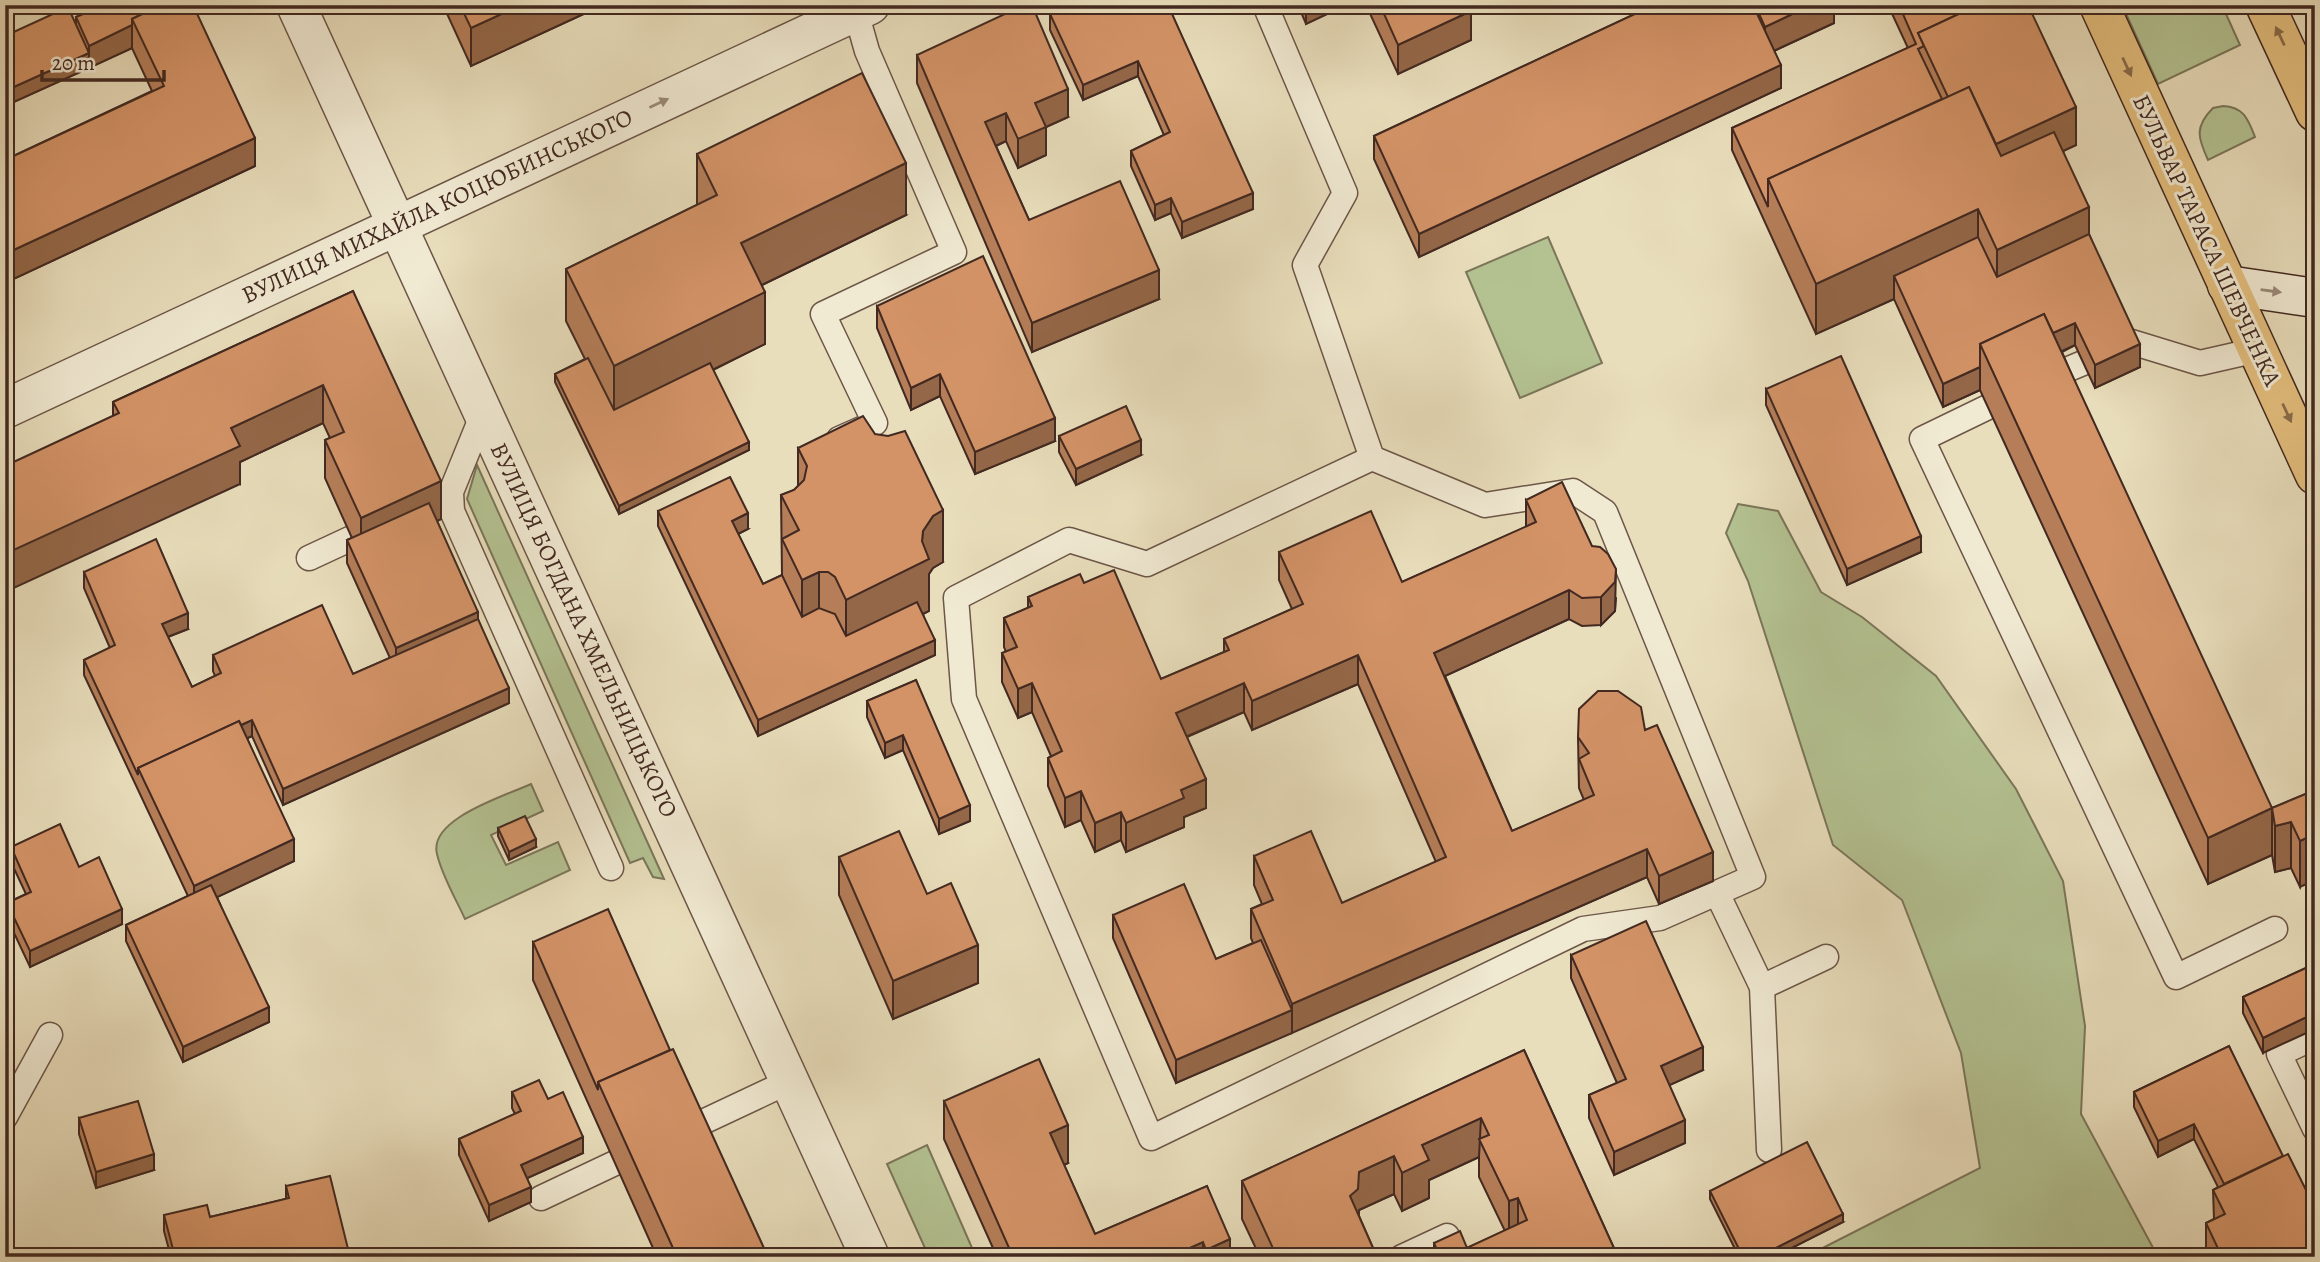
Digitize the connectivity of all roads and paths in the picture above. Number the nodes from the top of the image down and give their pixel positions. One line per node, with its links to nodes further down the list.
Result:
1 (296, 5): 7 (street, ВУЛИЦЯ БОГДАНА ХМЕЛЬНИЦЬКОГО)
2 (1265, 5): 18 (lane)
3 (2099, 5): 8 (main road, БУЛЬВАР ТАРАСА ШЕВЧЕНКА, one-way to 8)
4 (2265, 5): 6 (main road, one-way to 4)
5 (863, 8): 7 (street, ВУЛИЦЯ МИХАЙЛА КОЦЮБИНСЬКОГО, one-way to 5); 17 (lane)
6 (2315, 112)
7 (396, 224): 15 (street, ВУЛИЦЯ МИХАЙЛА КОЦЮБИНСЬКОГО); 16 (street, ВУЛИЦЯ БОГДАНА ХМЕЛЬНИЦЬКОГО)
8 (2227, 285): 9 (street, one-way to 9); 11 (main road, БУЛЬВАР ТАРАСА ШЕВЧЕНКА)
9 (2315, 298)
10 (2128, 341): 11 (lane)
11 (2257, 350): 19 (main road, БУЛЬВАР ТАРАСА ШЕВЧЕНКА, one-way to 19)
12 (2083, 363): 13 (lane)
13 (2052, 376)
14 (1988, 407): 24 (lane)
15 (5, 409)
16 (484, 411): 22 (lane); 29 (street, ВУЛИЦЯ БОГДАНА ХМЕЛЬНИЦЬКОГО)
17 (827, 444)
18 (1372, 458): 23 (lane); 23 (lane)
19 (2315, 475)
20 (352, 538): 21 (lane)
21 (309, 558)
22 (611, 869)
23 (1717, 893): 26 (lane)
24 (2275, 929)
25 (1826, 957): 26 (lane)
26 (1762, 987): 33 (lane)
27 (50, 1035): 30 (lane)
28 (2315, 1037): 32 (lane)
29 (790, 1081): 31 (lane); 37 (street, ВУЛИЦЯ БОГДАНА ХМЕЛЬНИЦЬКОГО)
30 (5, 1117)
31 (688, 1129)
32 (2315, 1129)
33 (1769, 1150)
34 (615, 1163): 35 (lane)
35 (541, 1198)
36 (1447, 1236): 38 (lane)
37 (870, 1257)
38 (1402, 1257)

